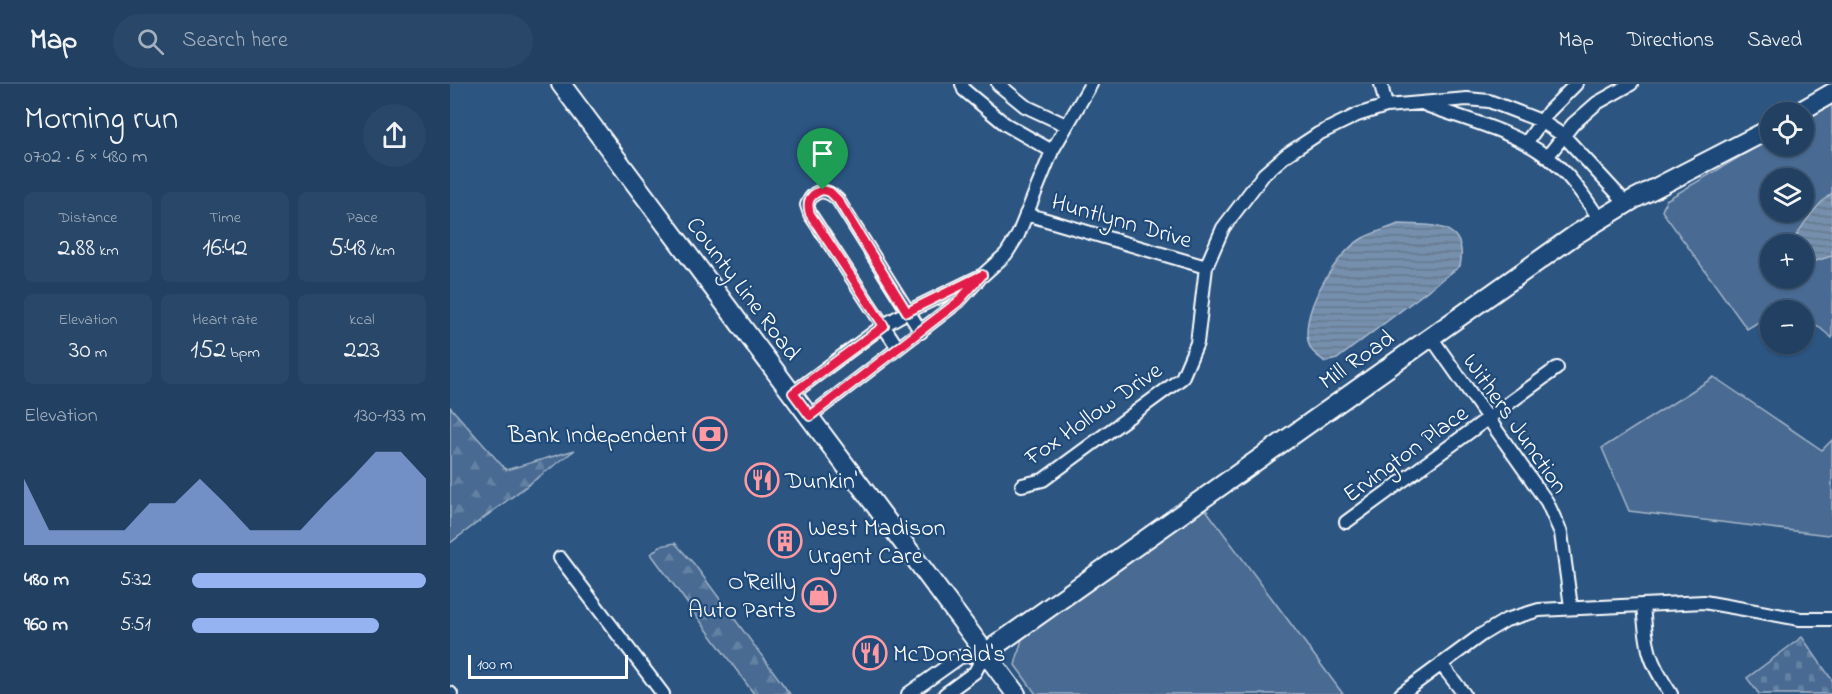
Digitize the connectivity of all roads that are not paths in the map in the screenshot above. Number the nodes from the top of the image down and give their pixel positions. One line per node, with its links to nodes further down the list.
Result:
1 (561, 84): 30 (street, County Line Road)
2 (962, 84): 17 (street)
3 (998, 84): 13 (street)
4 (1091, 84): 13 (street)
5 (1381, 84): 11 (street)
6 (1576, 84): 12 (street)
7 (1631, 84): 15 (street)
8 (1832, 93): 9 (street)
9 (1814, 103)
10 (1422, 104): 11 (street, Fox Hollow Drive); 12 (street, Fox Hollow Drive); 16 (street, Fox Hollow Drive)
11 (1386, 106): 22 (street, Fox Hollow Drive)
12 (1541, 122): 15 (street, Fox Hollow Drive); 16 (street)
13 (1065, 125): 17 (street)
14 (1760, 134): 19 (street, Mill Road)
15 (1564, 136): 18 (street); 19 (street, Fox Hollow Drive)
16 (1526, 143): 18 (street, Fox Hollow Drive)
17 (1052, 151): 20 (street)
18 (1547, 157): 21 (street, Fox Hollow Drive)
19 (1627, 204): 21 (street, Mill Road)
20 (1026, 214): 22 (street, Huntlynn Drive); 23 (street)
21 (1600, 220): 27 (street, Mill Road)
22 (1206, 267): 33 (street, Fox Hollow Drive)
23 (982, 275): 24 (street); 26 (street)
24 (907, 312): 25 (street); 25 (street); 26 (street)
25 (884, 326): 28 (street); 30 (street)
26 (921, 332): 28 (street)
27 (1431, 337): 32 (street, Withers Junction); 39 (street, Mill Road)
28 (898, 348): 31 (street)
29 (1557, 368): 32 (street, Ervington Place)
30 (793, 393): 31 (street, County Line Road)
31 (810, 416): 39 (street, County Line Road)
32 (1489, 418): 34 (street, Ervington Place); 37 (street, Withers Junction)
33 (1022, 485)
34 (1346, 522)
35 (560, 558): 41 (street)
36 (1643, 606): 37 (street); 38 (street); 47 (street)
37 (1571, 607): 40 (street)
38 (1832, 619)
39 (985, 653): 42 (street); 43 (street); 44 (street, County Line Road)
40 (1441, 664): 45 (street); 46 (street)
41 (663, 694)
42 (908, 694)
43 (945, 694)
44 (1016, 694)
45 (1401, 694)
46 (1464, 694)
47 (1671, 694)

